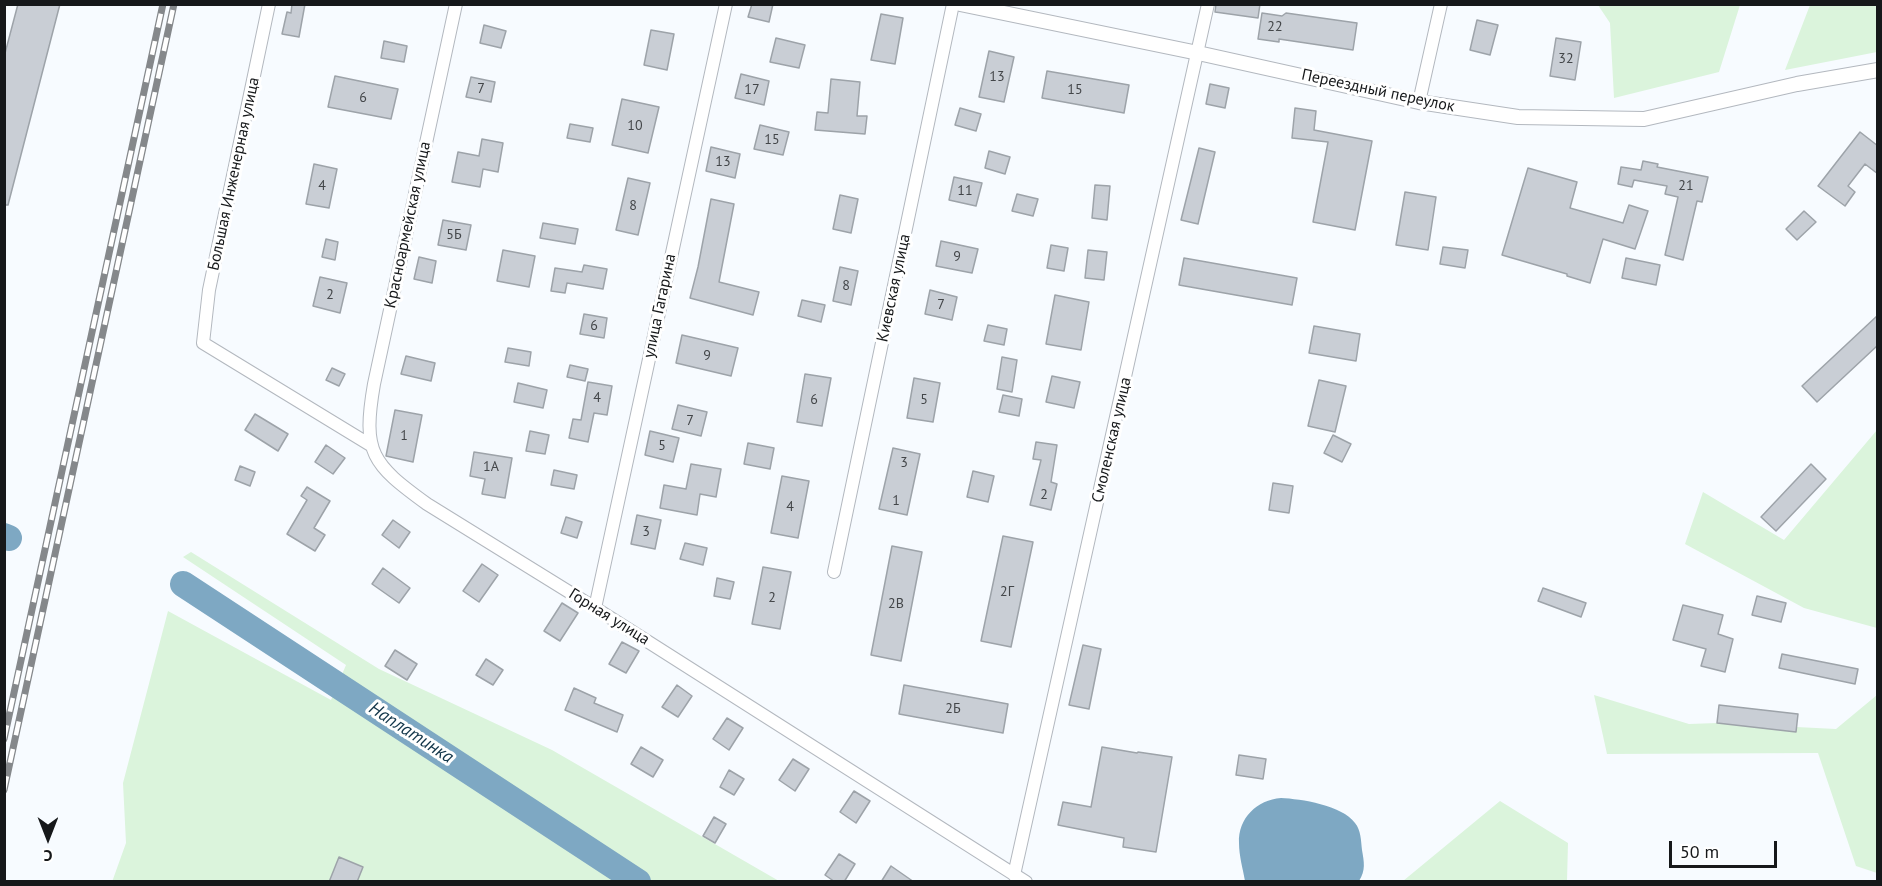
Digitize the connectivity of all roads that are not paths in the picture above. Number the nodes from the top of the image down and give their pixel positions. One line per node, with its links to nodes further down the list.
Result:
1 (269, 4): 11 (street, Большая Инженерная улица)
2 (456, 4): 12 (street, Красноармейская улица)
3 (726, 4): 14 (street, улица Гагарина)
4 (953, 4): 13 (street, Киевская улица)
5 (960, 4): 8 (street, Переездный переулок)
6 (1208, 4): 8 (street, Смоленская улица)
7 (1441, 4): 10 (street)
8 (1198, 53): 10 (street, Переездный переулок); 15 (street, Смоленская улица)
9 (1878, 70): 10 (street, Переездный переулок)
10 (1419, 102)
11 (203, 343): 12 (street, Горная улица)
12 (372, 446): 14 (street, Горная улица)
13 (834, 572)
14 (595, 608): 15 (street, Горная улица)
15 (1014, 875): 16 (street, Горная улица)
16 (1026, 882)

